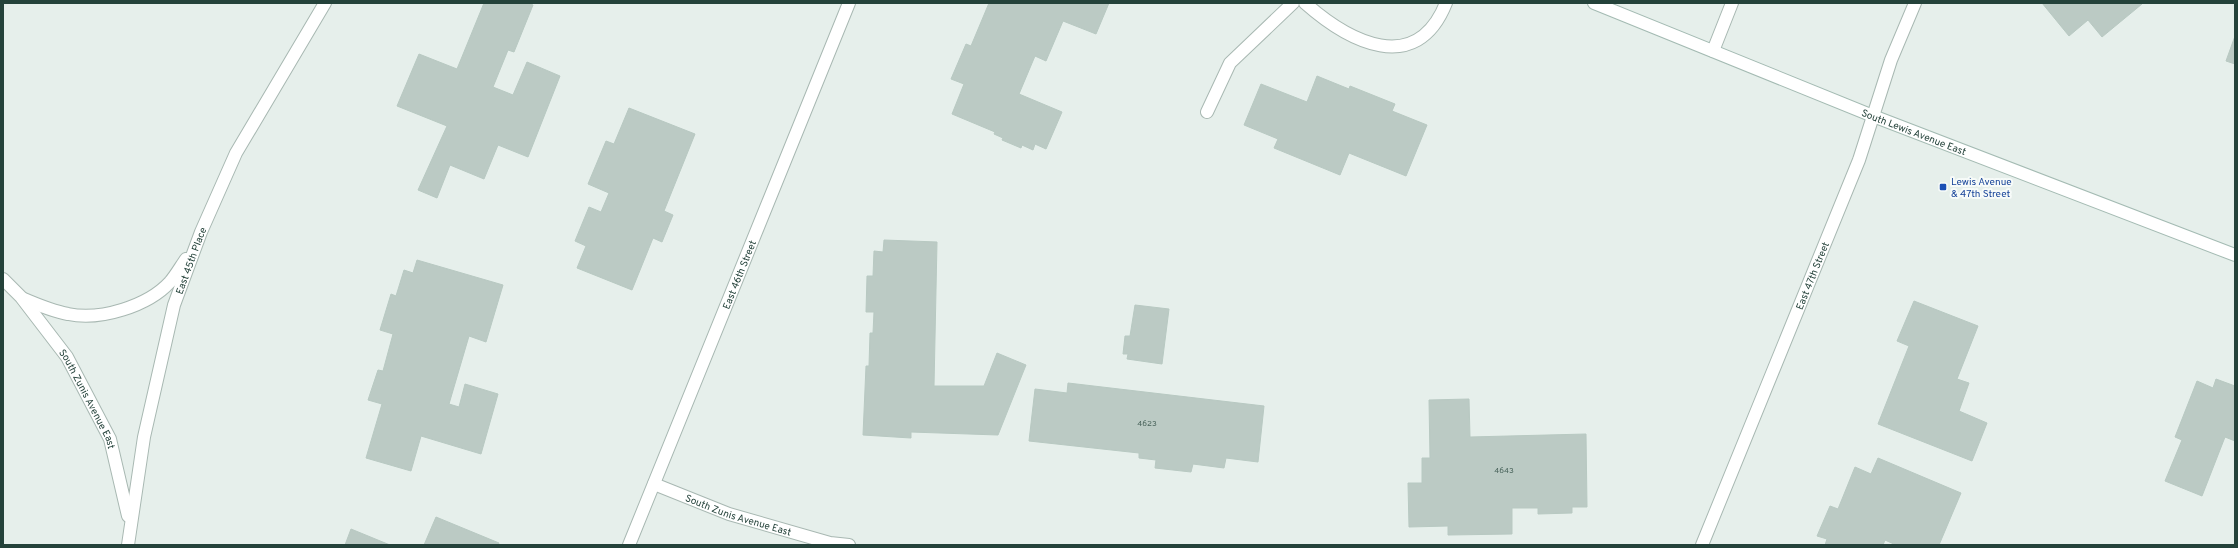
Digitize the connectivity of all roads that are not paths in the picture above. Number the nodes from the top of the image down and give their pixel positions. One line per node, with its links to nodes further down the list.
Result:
1 (325, 3): 12 (street, East 45th Place)
2 (849, 3): 16 (street, East 46th Street)
3 (1293, 3): 10 (street)
4 (1305, 3): 5 (street)
5 (1446, 3)
6 (1594, 3): 9 (street, South Lewis Avenue East)
7 (1732, 3): 9 (street)
8 (1915, 3): 11 (street, East 47th Street)
9 (1713, 51): 11 (street, South Lewis Avenue East)
10 (1207, 112)
11 (1873, 116): 13 (street, South Lewis Avenue East); 20 (street, East 47th Street)
12 (196, 245): 15 (street); 17 (street, East 45th Place)
13 (2235, 255)
14 (3, 279): 15 (street, South Zunis Avenue East)
15 (21, 297): 17 (street, South Zunis Avenue East)
16 (654, 484): 18 (street, East 46th Street); 19 (street, South Zunis Avenue East)
17 (128, 542)
18 (629, 545)
19 (849, 545)
20 (1702, 545)

